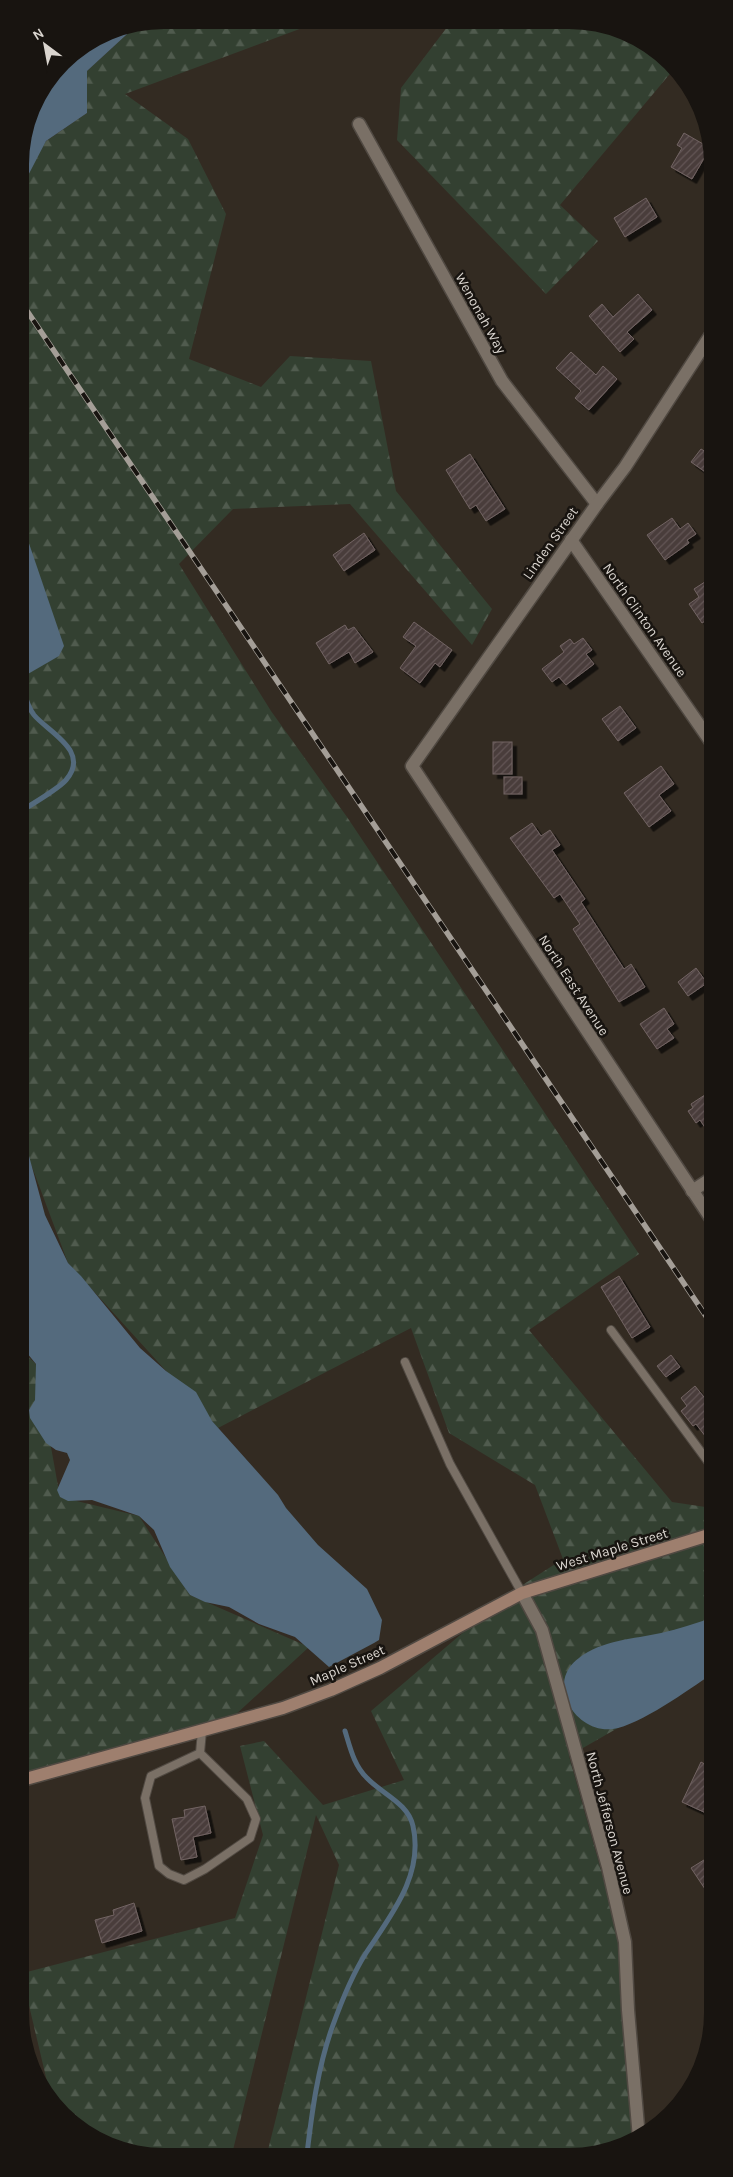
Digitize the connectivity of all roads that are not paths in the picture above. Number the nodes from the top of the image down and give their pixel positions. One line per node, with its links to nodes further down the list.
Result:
1 (359, 124): 3 (street, Wenonah Way)
2 (704, 345): 3 (street, Linden Street)
3 (597, 504): 4 (street, Linden Street)
4 (571, 540): 5 (street, North Clinton Avenue); 6 (street, Linden Street)
5 (704, 732)
6 (412, 766): 8 (street, North East Avenue)
7 (704, 1183): 8 (street)
8 (692, 1191): 9 (street, North East Avenue)
9 (704, 1208)
10 (611, 1330): 12 (lane)
11 (405, 1362): 14 (lane, North Jefferson Avenue)
12 (704, 1456)
13 (704, 1536): 14 (street, West Maple Street)
14 (522, 1593): 15 (street, Maple Street); 18 (street, North Jefferson Avenue)
15 (202, 1731): 16 (lane); 17 (street, Maple Street)
16 (200, 1753): 16 (lane)
17 (29, 1778)
18 (638, 2129)

